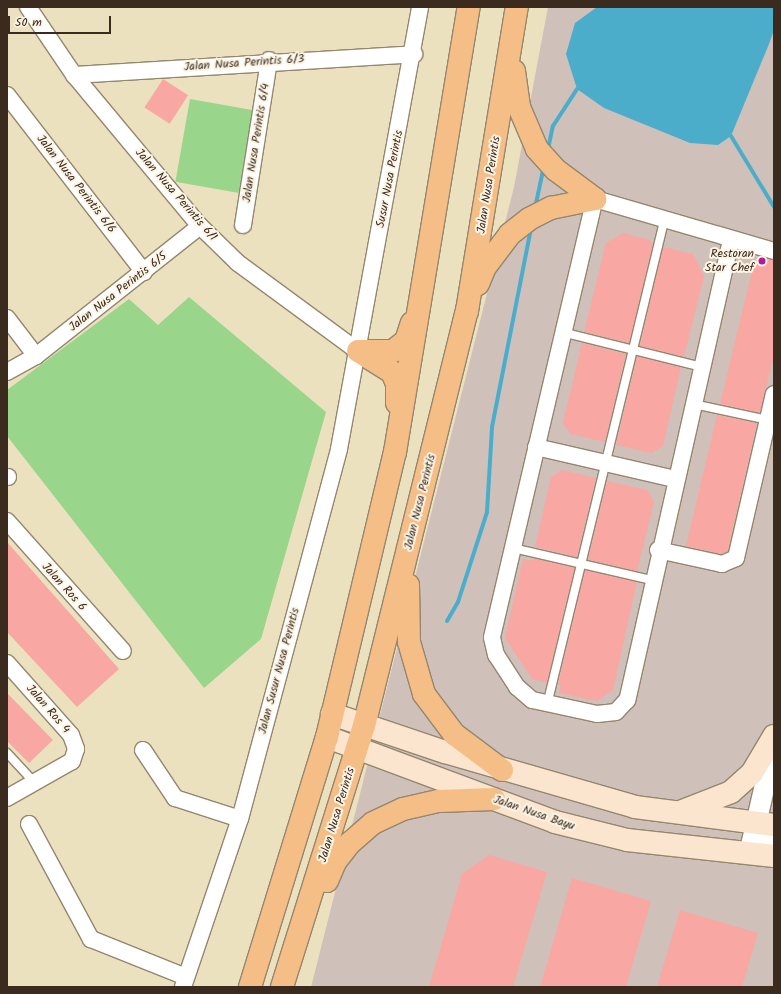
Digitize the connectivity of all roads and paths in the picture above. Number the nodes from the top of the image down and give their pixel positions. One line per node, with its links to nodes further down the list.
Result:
1 (28, 7): 8 (street, Jalan Nusa Perintis 6/1)
2 (420, 7): 6 (street, Susur Nusa Perintis)
3 (469, 7): 17 (main road)
4 (517, 7): 5 (main road, Jalan Nusa Perintis)
5 (511, 48): 10 (main road); 18 (main road, Jalan Nusa Perintis)
6 (414, 54): 7 (street, Jalan Nusa Perintis 6/3); 22 (street, Susur Nusa Perintis)
7 (269, 60): 8 (street, Jalan Nusa Perintis 6/3); 13 (street, Jalan Nusa Perintis 6/4)
8 (74, 75): 12 (street, Jalan Nusa Perintis 6/1)
9 (7, 95): 16 (street, Jalan Nusa Perintis 6/6)
10 (595, 199): 11 (street); 18 (main road); 20 (street)
11 (664, 221): 14 (street); 21 (lane)
12 (200, 226): 16 (street, Jalan Nusa Perintis 6/5); 22 (street, Jalan Nusa Perintis 6/1)
13 (243, 226)
14 (731, 240): 15 (street); 24 (street)
15 (774, 252)
16 (144, 272): 23 (street, Jalan Nusa Perintis 6/5)
17 (426, 282): 22 (main road); 30 (main road)
18 (467, 311): 33 (main road, Jalan Nusa Perintis)
19 (7, 318): 23 (street)
20 (562, 332): 21 (lane); 29 (street)
21 (633, 350): 24 (lane); 31 (lane)
22 (358, 351): 30 (main road); 57 (street, Jalan Susur Nusa Perintis)
23 (36, 356): 25 (street, Jalan Nusa Perintis 6/5)
24 (702, 367): 27 (street)
25 (7, 372)
26 (774, 394): 28 (street)
27 (693, 404): 28 (lane); 32 (street)
28 (768, 420): 36 (street)
29 (536, 447): 31 (street); 35 (street)
30 (395, 452): 42 (main road)
31 (606, 463): 32 (street); 37 (lane)
32 (675, 479): 36 (street)
33 (421, 500): 43 (main road, Jalan Nusa Perintis); 50 (main road)
34 (7, 521): 39 (street, Jalan Ros 6)
35 (513, 548): 37 (lane); 41 (street)
36 (658, 550): 38 (street)
37 (581, 564): 38 (lane); 41 (lane)
38 (652, 580): 41 (street)
39 (123, 651)
40 (7, 663): 51 (street, Jalan Ros 4)
41 (547, 705)
42 (332, 714): 43 (main road); 45 (main road)
43 (364, 726): 47 (main road, Jalan Nusa Perintis); 50 (main road)
44 (774, 736): 56 (main road)
45 (327, 737): 47 (main road, Jalan Nusa Bayu); 65 (main road)
46 (774, 746): 60 (street)
47 (357, 748): 54 (main road, Jalan Nusa Bayu); 63 (main road, Jalan Nusa Perintis)
48 (143, 750): 57 (street)
49 (7, 753): 51 (lane)
50 (502, 770): 52 (main road)
51 (35, 783): 53 (street)
52 (566, 789): 55 (main road); 58 (main road)
53 (7, 798)
54 (494, 799): 58 (main road, Jalan Nusa Bayu); 63 (main road)
55 (635, 807): 56 (main road); 61 (main road)
56 (675, 813): 60 (main road)
57 (240, 819): 64 (street, Jalan Susur Nusa Perintis)
58 (555, 822): 61 (main road, Jalan Nusa Bayu)
59 (29, 824): 64 (street)
60 (768, 827): 62 (street)
61 (627, 840): 62 (main road, Jalan Nusa Bayu)
62 (764, 855)
63 (293, 958): 66 (main road, Jalan Nusa Perintis)
64 (184, 982)
65 (250, 987)
66 (282, 987)

